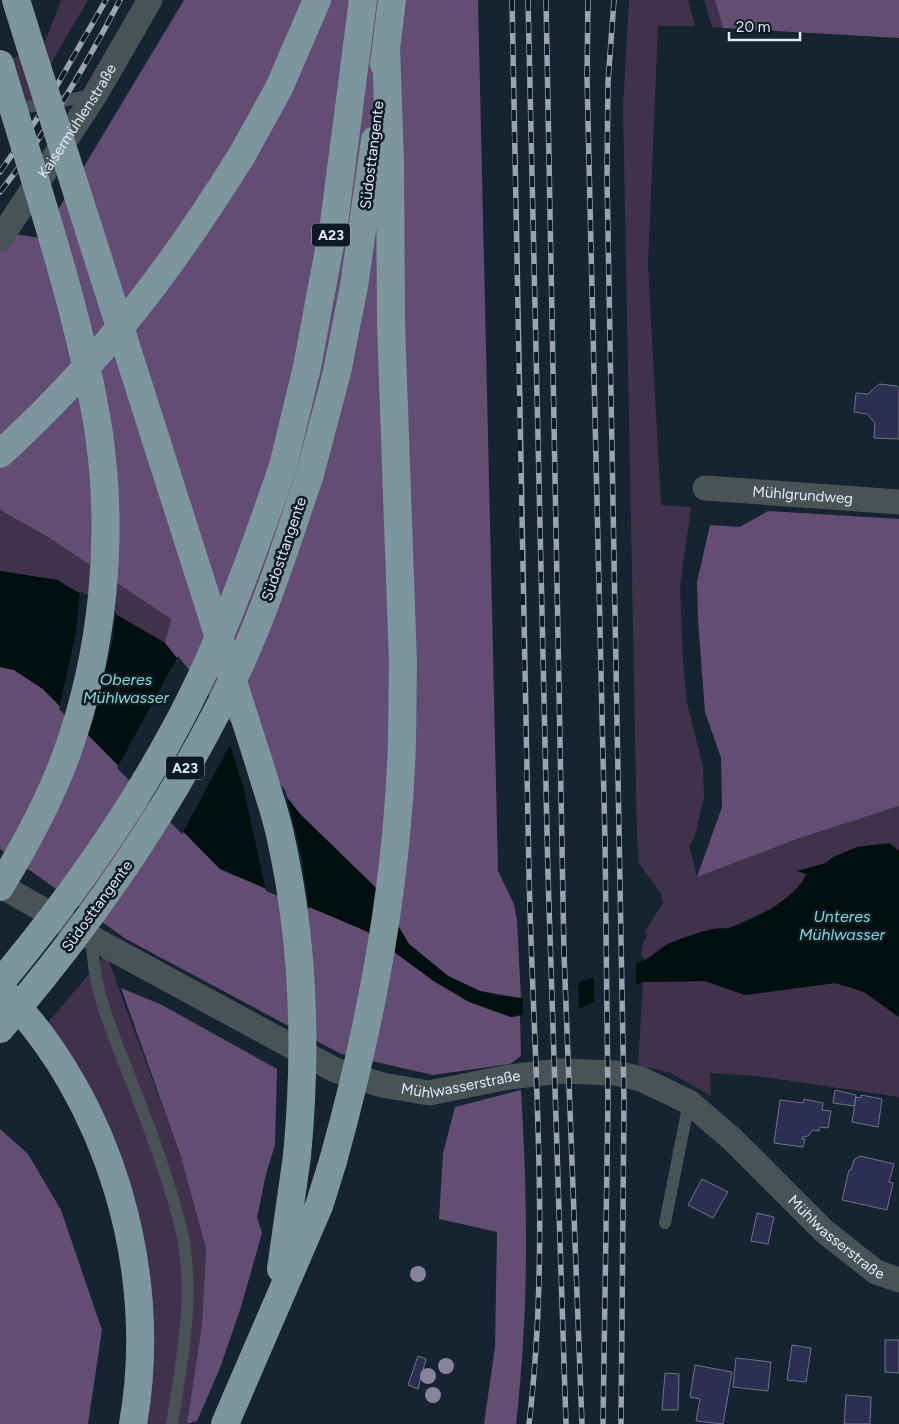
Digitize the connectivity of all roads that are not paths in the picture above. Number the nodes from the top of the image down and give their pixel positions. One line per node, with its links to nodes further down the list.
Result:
1 (16, 0): 22 (highway, bridge)
2 (150, 0): 8 (street, Kaisermühlenstraße)
3 (317, 0): 11 (highway, bridge)
4 (363, 0): 16 (highway, Südosttangente / A23, bridge)
5 (392, 0): 6 (highway, Südosttangente / A23)
6 (386, 47): 18 (highway, Südosttangente / A23, bridge); 22 (highway, bridge)
7 (0, 64): 14 (highway, bridge)
8 (95, 95): 9 (lane); 10 (street, Kaisermühlenstraße)
9 (0, 112)
10 (0, 239)
11 (0, 454)
12 (705, 488): 13 (street, Mühlgrundweg)
13 (899, 502)
14 (0, 886): 15 (street, Mühlwasserstraße)
15 (92, 938): 19 (street, Mühlwasserstraße); 24 (lane)
16 (0, 983)
17 (0, 988): 23 (highway)
18 (0, 1029)
19 (689, 1102): 20 (lane); 21 (street, Mühlwasserstraße)
20 (665, 1223)
21 (899, 1280)
22 (276, 1303): 25 (highway)
23 (133, 1424)
24 (172, 1424)
25 (225, 1424)

